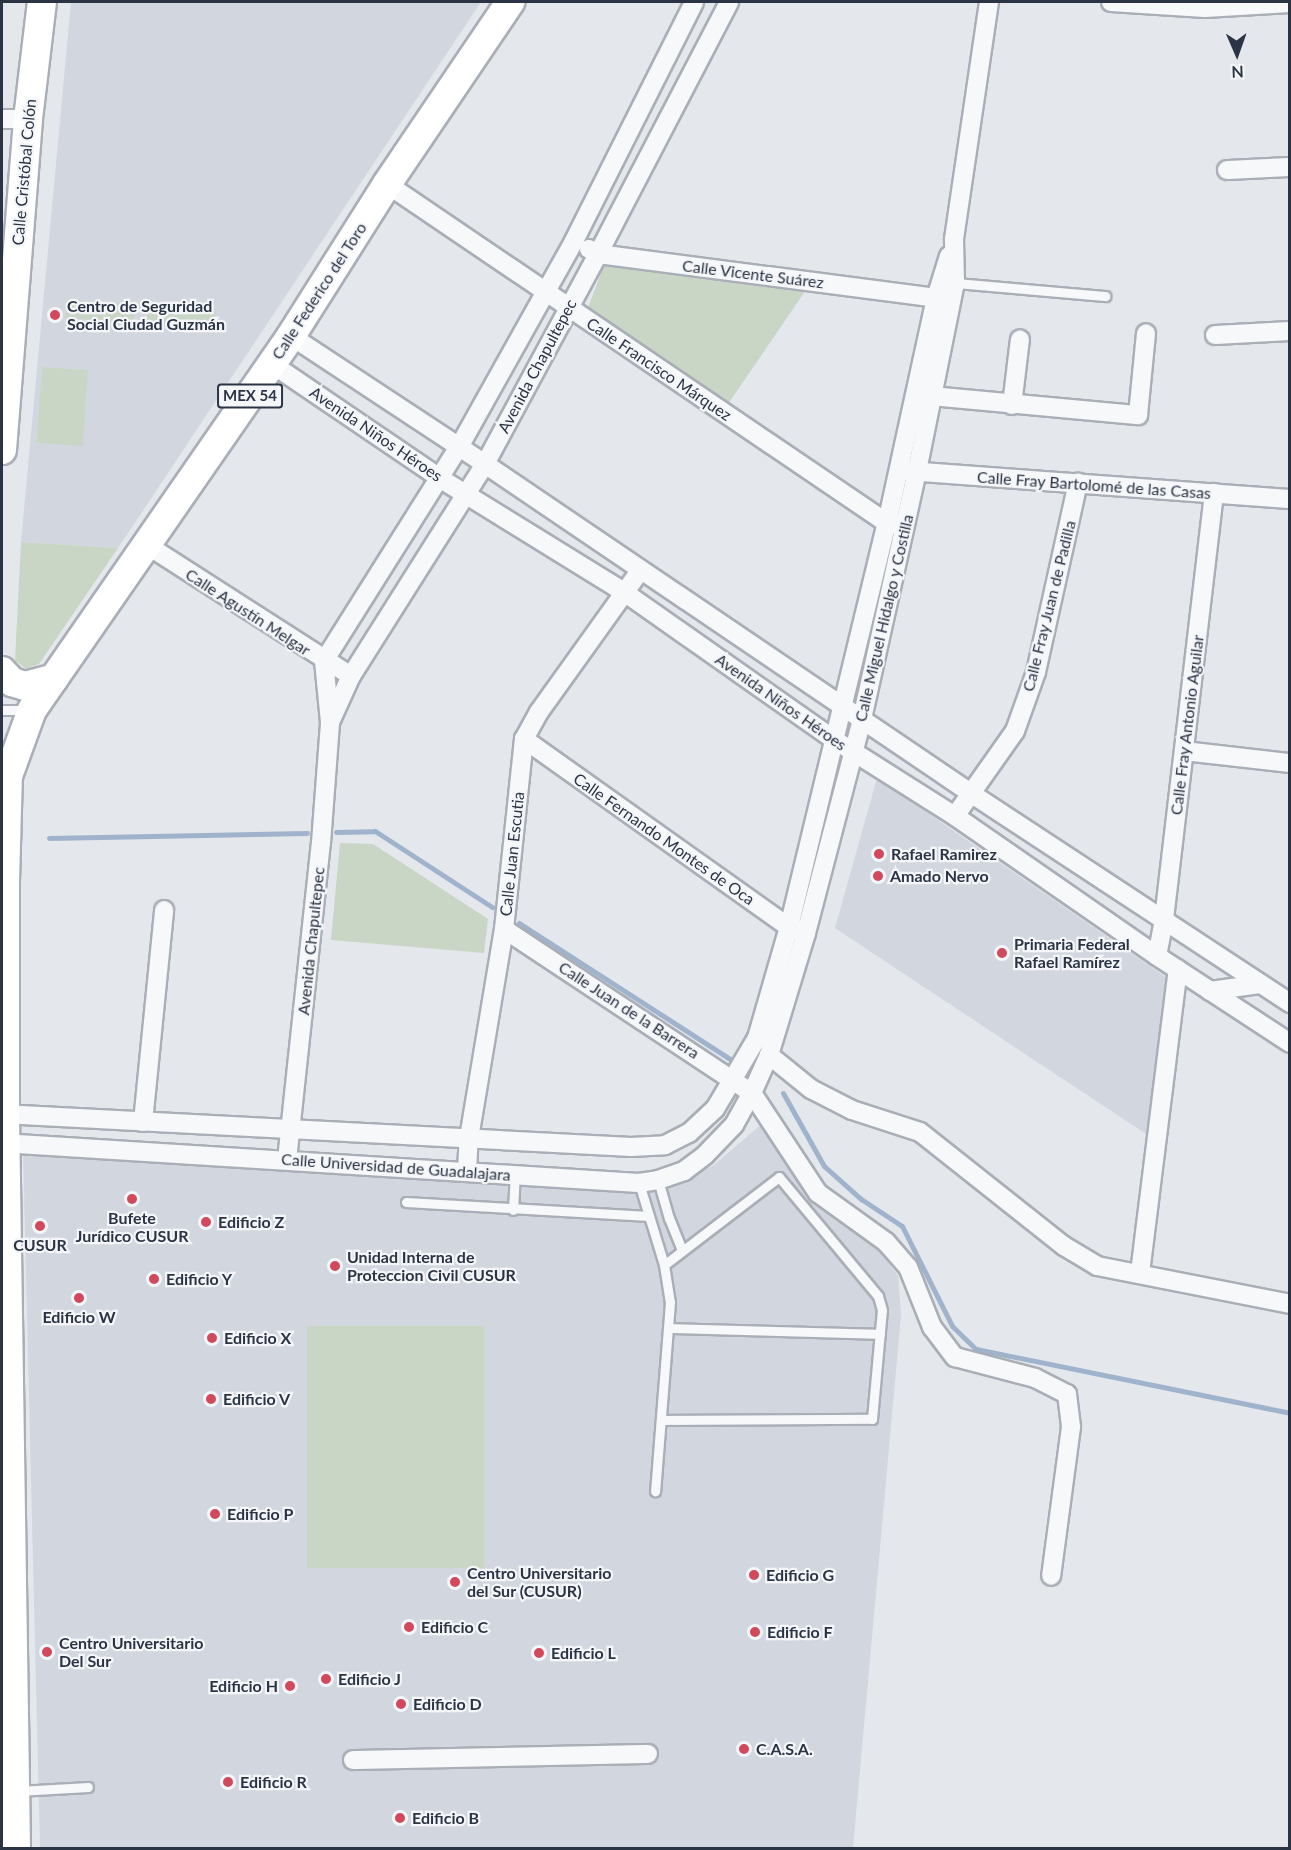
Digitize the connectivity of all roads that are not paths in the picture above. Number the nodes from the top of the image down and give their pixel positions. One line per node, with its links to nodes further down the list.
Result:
1 (42, 2): 8 (main road, Calle Cristóbal Colón)
2 (510, 2): 11 (main road, Calle Federico del Toro / MEX 54)
3 (694, 2): 13 (street, Avenida Chapultepec)
4 (729, 2): 14 (street, Avenida Chapultepec)
5 (989, 2): 12 (street, Calle Miguel Hidalgo y Costilla)
6 (1111, 2): 7 (street)
7 (1290, 3)
8 (15, 119): 15 (main road, Calle Cristóbal Colón)
9 (1290, 167): 10 (street)
10 (1227, 170)
11 (387, 184): 17 (street, Calle Francisco Márquez); 24 (main road, Calle Federico del Toro / MEX 54)
12 (954, 240): 16 (street, Calle Miguel Hidalgo y Costilla); 19 (street, Calle Miguel Hidalgo y Costilla)
13 (574, 241): 14 (street, Calle Vicente Suárez); 17 (street, Avenida Chapultepec)
14 (598, 254): 19 (street, Calle Vicente Suárez); 20 (street, Avenida Chapultepec)
15 (8, 283): 30 (main road, Calle Cristóbal Colón)
16 (955, 283): 18 (lane); 19 (street); 27 (street, Calle Miguel Hidalgo y Costilla)
17 (546, 293): 20 (street, Calle Francisco Márquez); 29 (street, Avenida Chapultepec)
18 (1105, 296)
19 (936, 298): 32 (street, Calle Miguel Hidalgo y Costilla)
20 (568, 308): 31 (street, Avenida Chapultepec); 39 (street, Calle Francisco Márquez)
21 (1290, 331): 23 (street)
22 (1146, 333): 28 (street)
23 (1215, 334)
24 (291, 336): 26 (main road, Calle Federico del Toro / MEX 54); 29 (street, Avenida Niños Héroes)
25 (1020, 339): 28 (street)
26 (272, 364): 34 (street, Avenida Niños Héroes); 41 (main road, Calle Federico del Toro / MEX 54)
27 (932, 396): 28 (street); 33 (street, Calle Miguel Hidalgo y Costilla)
28 (1012, 405)
29 (459, 447): 31 (street, Avenida Niños Héroes); 34 (street, Avenida Chapultepec)
30 (2, 450)
31 (485, 464): 36 (street, Avenida Chapultepec); 42 (street, Avenida Niños Héroes)
32 (899, 470): 33 (street, Calle Fray Bartolomé de las Casas); 39 (street, Calle Miguel Hidalgo y Costilla)
33 (917, 471): 35 (street, Calle Fray Bartolomé de las Casas); 40 (street, Calle Miguel Hidalgo y Costilla)
34 (441, 478): 36 (street, Avenida Niños Héroes); 44 (street, Avenida Chapultepec)
35 (1078, 483): 37 (street, Calle Fray Bartolomé de las Casas); 58 (street, Calle Fray Juan de Padilla)
36 (468, 494): 43 (street, Avenida Niños Héroes); 46 (street, Avenida Chapultepec)
37 (1214, 494): 38 (street, Calle Fray Bartolomé de las Casas); 55 (street, Calle Fray Antonio Aguilar)
38 (1290, 499)
39 (887, 523): 40 (street, Calle Francisco Márquez); 48 (street, Calle Miguel Hidalgo y Costilla)
40 (905, 527): 51 (street, Calle Miguel Hidalgo y Costilla)
41 (147, 545): 44 (street, Calle Agustín Melgar); 47 (main road, Calle Federico del Toro / MEX 54)
42 (640, 570): 43 (street, Calle Juan Escutia); 48 (street, Avenida Niños Héroes)
43 (624, 592): 53 (street, Calle Juan Escutia); 54 (street, Avenida Niños Héroes)
44 (324, 661): 46 (street, Calle Agustín Melgar); 52 (street, Avenida Chapultepec)
45 (2, 671): 47 (main road)
46 (351, 676): 52 (street, Avenida Chapultepec)
47 (54, 678): 50 (main road, Calle Federico del Toro / MEX 54)
48 (841, 706): 51 (street, Avenida Niños Héroes); 54 (street, Calle Miguel Hidalgo y Costilla)
49 (2, 710): 50 (lane)
50 (32, 710): 59 (main road, Calle Federico del Toro / MEX 54)
51 (862, 719): 56 (street, Calle Miguel Hidalgo y Costilla); 58 (street, Avenida Niños Héroes)
52 (330, 722): 77 (street, Avenida Chapultepec)
53 (524, 739): 63 (street, Calle Juan Escutia); 64 (street, Calle Fernando Montes de Oca)
54 (833, 739): 56 (street, Avenida Niños Héroes); 64 (street, Calle Miguel Hidalgo y Costilla)
55 (1184, 751): 57 (street); 62 (street, Calle Fray Antonio Aguilar)
56 (853, 752): 60 (street, Avenida Niños Héroes); 64 (street, Calle Miguel Hidalgo y Costilla)
57 (1290, 762)
58 (972, 794): 60 (street, Calle Fray Juan de Padilla); 62 (street, Avenida Niños Héroes)
59 (4, 796): 69 (main road, MEX 54)
60 (955, 816): 65 (street, Avenida Niños Héroes)
61 (164, 910): 76 (street)
62 (1164, 919): 65 (street, Calle Fray Antonio Aguilar); 67 (street, Avenida Niños Héroes)
63 (504, 929): 73 (street, Calle Juan de la Barrera); 78 (street, Calle Juan Escutia)
64 (798, 930): 72 (street, Calle Miguel Hidalgo y Costilla); 73 (street, Calle Miguel Hidalgo y Costilla)
65 (1157, 956): 66 (street, Avenida Niños Héroes)
66 (1178, 969): 68 (street, Avenida Niños Héroes); 90 (street)
67 (1260, 984): 68 (street); 70 (street, Avenida Niños Héroes)
68 (1209, 990): 71 (street, Avenida Niños Héroes)
69 (3, 998): 75 (main road, MEX 54)
70 (1290, 1003)
71 (1290, 1043)
72 (769, 1055): 74 (street, Calle Miguel Hidalgo y Costilla); 90 (street)
73 (734, 1079): 74 (street, Calle Juan de la Barrera); 78 (street, Calle Universidad de Guadalajara)
74 (752, 1093): 83 (street, Calle Universidad de Guadalajara); 96 (street, Calle Juan de la Barrera)
75 (3, 1114): 76 (street, Calle Universidad de Guadalajara); 79 (main road, MEX 54)
76 (143, 1122): 77 (street, Calle Universidad de Guadalajara)
77 (290, 1130): 78 (street, Calle Universidad de Guadalajara); 80 (street, Avenida Chapultepec)
78 (469, 1138): 81 (street, Calle Juan Escutia)
79 (4, 1143): 80 (street, Calle Universidad de Guadalajara); 100 (main road, MEX 54)
80 (287, 1160): 81 (street, Calle Universidad de Guadalajara)
81 (467, 1171): 82 (street, Calle Universidad de Guadalajara)
82 (515, 1174): 84 (street, Calle Universidad de Guadalajara); 86 (lane)
83 (658, 1180): 84 (street, Calle Universidad de Guadalajara); 88 (lane)
84 (639, 1183): 87 (lane)
85 (406, 1202): 86 (lane)
86 (513, 1210): 87 (lane)
87 (649, 1216): 89 (lane)
88 (682, 1251): 89 (lane); 93 (lane)
89 (664, 1265): 92 (lane)
90 (1140, 1273): 91 (street)
91 (1290, 1304)
92 (669, 1328): 93 (lane); 94 (lane)
93 (880, 1334): 94 (lane)
94 (661, 1420): 95 (lane)
95 (654, 1491)
96 (1051, 1576)
97 (648, 1754): 98 (street)
98 (353, 1760)
99 (88, 1787): 100 (lane)
100 (15, 1791): 101 (main road, MEX 54)
101 (16, 1848)

